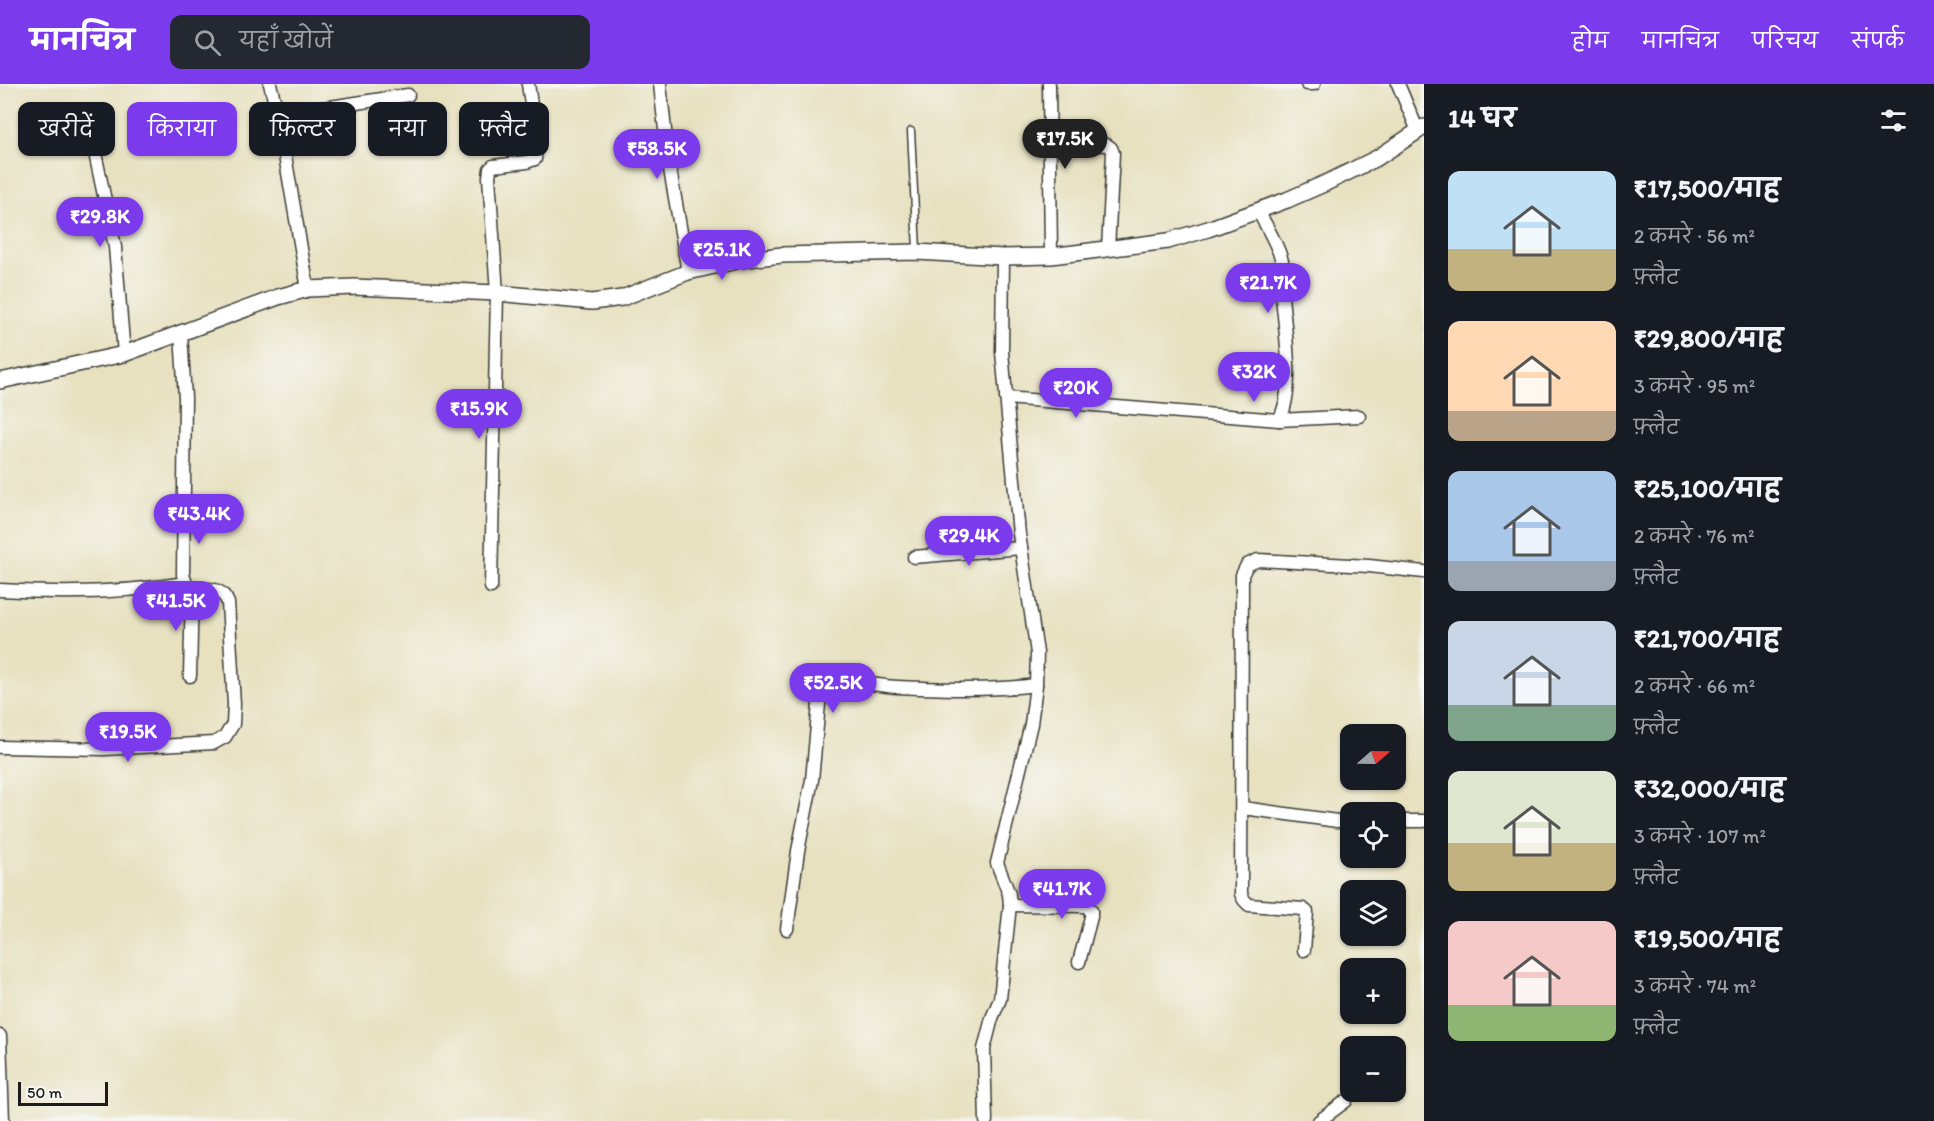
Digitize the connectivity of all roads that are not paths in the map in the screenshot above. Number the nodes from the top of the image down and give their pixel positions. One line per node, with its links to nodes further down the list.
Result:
1 (270, 84): 9 (street)
2 (528, 84): 23 (street)
3 (660, 84): 21 (street)
4 (1049, 84): 13 (street)
5 (1307, 84): 6 (street)
6 (1314, 84)
7 (1398, 84): 11 (street)
8 (408, 94): 10 (street)
9 (275, 102)
10 (356, 102)
11 (1421, 129): 16 (street)
12 (912, 131): 18 (lane)
13 (1050, 142): 17 (street); 19 (street)
14 (96, 156): 25 (street)
15 (285, 156): 22 (street)
16 (1258, 211): 17 (street); 29 (street)
17 (1108, 249): 19 (street)
18 (917, 252): 20 (street); 21 (street)
19 (1051, 256): 20 (street)
20 (1003, 257): 27 (street)
21 (688, 272): 23 (street)
22 (308, 289): 23 (street); 24 (street)
23 (497, 293): 34 (street)
24 (181, 334): 25 (street); 33 (street)
25 (124, 354): 26 (street)
26 (0, 381)
27 (1006, 398): 29 (street); 30 (street)
28 (1359, 416): 29 (street)
29 (1279, 420)
30 (1022, 548): 31 (street); 37 (street)
31 (914, 557)
32 (1424, 572): 39 (street)
33 (189, 586): 35 (street); 36 (street); 38 (street)
34 (491, 587)
35 (0, 591)
36 (190, 676)
37 (1036, 685): 43 (street); 44 (street)
38 (0, 747)
39 (1243, 808): 40 (street); 45 (street)
40 (1340, 821)
41 (1406, 821): 42 (street)
42 (1424, 821)
43 (1010, 904): 46 (street); 50 (street)
44 (788, 929)
45 (1304, 950)
46 (1079, 962)
47 (0, 1036): 49 (street)
48 (1345, 1102): 51 (street)
49 (3, 1121)
50 (986, 1121)
51 (1319, 1121)

